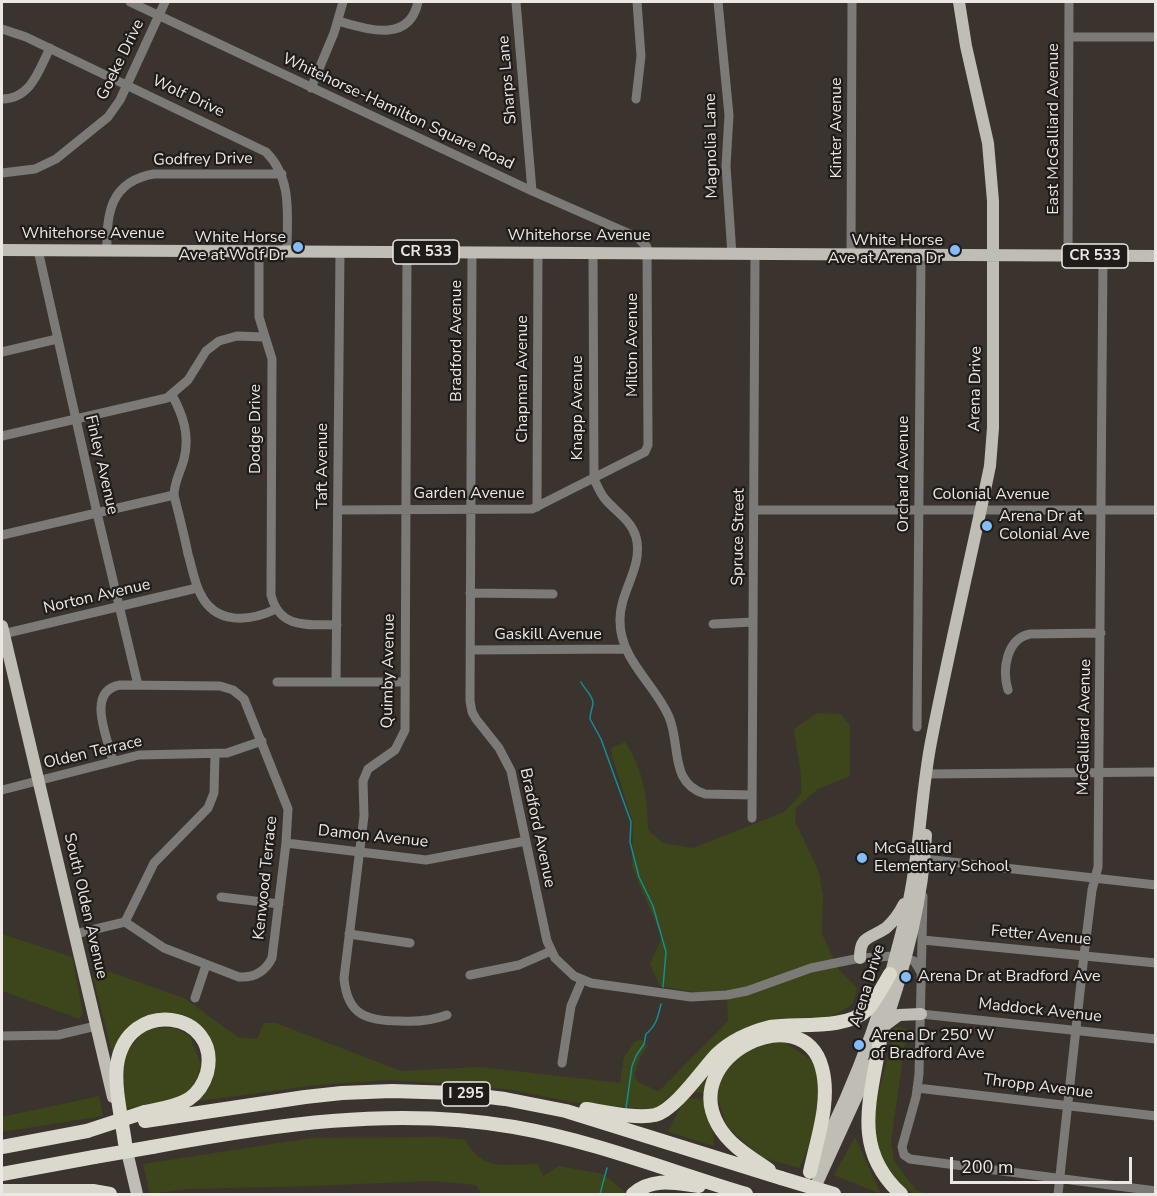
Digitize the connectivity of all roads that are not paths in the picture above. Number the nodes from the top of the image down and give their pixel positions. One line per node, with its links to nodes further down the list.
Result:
1 (130, 2): 11 (street, Whitehorse-Hamilton Square Road)
2 (165, 2): 11 (street, Goeke Drive)
3 (343, 2): 12 (street)
4 (418, 2): 12 (street)
5 (516, 2): 23 (street, Sharps Lane)
6 (638, 2): 20 (street)
7 (718, 2): 35 (street, Magnolia Lane)
8 (852, 2): 37 (street, Kinter Avenue)
9 (959, 2): 39 (main road, Arena Drive)
10 (1069, 2): 14 (street, East McGalliard Avenue)
11 (159, 15): 17 (street, Goeke Drive); 18 (street, Whitehorse-Hamilton Square Road)
12 (338, 21): 18 (street)
13 (2, 29): 16 (street, Wolf Drive)
14 (1069, 37): 15 (street); 40 (street, East McGalliard Avenue)
15 (1155, 37)
16 (50, 48): 17 (street, Wolf Drive); 19 (street)
17 (128, 85): 21 (street, Goeke Drive); 22 (street, Wolf Drive)
18 (311, 88): 23 (street, Whitehorse-Hamilton Square Road)
19 (2, 99)
20 (636, 99)
21 (2, 173)
22 (282, 174): 26 (street, Godfrey Drive); 28 (street)
23 (532, 191): 34 (street, Whitehorse-Hamilton Square Road)
24 (2, 250): 25 (main road, Whitehorse Avenue / CR 533)
25 (38, 250): 26 (main road, Whitehorse Avenue / CR 533); 44 (street, Finley Avenue)
26 (107, 250): 27 (main road, Whitehorse Avenue / CR 533)
27 (259, 251): 28 (main road, Whitehorse Avenue / CR 533); 43 (street, Dodge Drive)
28 (287, 251): 29 (main road, Whitehorse Avenue / CR 533)
29 (340, 251): 30 (main road, Whitehorse Avenue / CR 533); 56 (street, Taft Avenue)
30 (407, 251): 31 (main road, Whitehorse Avenue / CR 533); 57 (street, Quimby Avenue)
31 (472, 252): 32 (main road, Whitehorse Avenue / CR 533); 53 (street, Bradford Avenue)
32 (538, 252): 33 (main road, Whitehorse Avenue / CR 533); 52 (street, Chapman Avenue)
33 (593, 252): 34 (main road, Whitehorse Avenue / CR 533); 50 (street, Knapp Avenue)
34 (648, 253): 35 (main road, Whitehorse Avenue / CR 533); 49 (street, Milton Avenue)
35 (732, 255): 36 (main road, Whitehorse Avenue / CR 533)
36 (755, 255): 37 (main road, Whitehorse Avenue / CR 533); 58 (street, Spruce Street)
37 (851, 255): 38 (main road, Whitehorse Avenue / CR 533)
38 (921, 255): 39 (main road, Whitehorse Avenue / CR 533); 54 (street, Orchard Avenue)
39 (994, 255): 40 (main road, Whitehorse Avenue / CR 533); 55 (main road, Arena Drive)
40 (1068, 256): 41 (main road, Whitehorse Avenue / CR 533)
41 (1103, 256): 42 (main road, Whitehorse Avenue / CR 533); 59 (street, McGalliard Avenue)
42 (1155, 256)
43 (264, 337): 46 (street); 67 (street, Dodge Drive)
44 (57, 339): 45 (street); 47 (street, Finley Avenue)
45 (2, 352)
46 (172, 395): 47 (street); 51 (street)
47 (75, 418): 48 (street); 61 (street, Finley Avenue)
48 (2, 436)
49 (648, 437): 50 (street, Garden Avenue)
50 (594, 479): 52 (street, Garden Avenue); 73 (street, Knapp Avenue)
51 (174, 495): 61 (street); 63 (street)
52 (537, 507): 53 (street, Garden Avenue)
53 (471, 509): 57 (street, Garden Avenue); 64 (street, Bradford Avenue)
54 (919, 509): 55 (street, Colonial Avenue); 58 (street, Colonial Avenue); 80 (street, Orchard Avenue)
55 (981, 509): 59 (street, Colonial Avenue); 86 (main road, Arena Drive)
56 (338, 510): 57 (street, Garden Avenue); 70 (street, Taft Avenue)
57 (406, 510): 77 (street, Quimby Avenue)
58 (754, 510): 68 (street, Spruce Street)
59 (1101, 510): 60 (street, Colonial Avenue); 72 (street, McGalliard Avenue)
60 (1155, 510)
61 (97, 513): 62 (street); 66 (street, Finley Avenue)
62 (2, 535)
63 (197, 588): 66 (street, Norton Avenue); 67 (street)
64 (470, 592): 65 (street); 74 (street, Bradford Avenue)
65 (553, 594)
66 (119, 607): 71 (street, Norton Avenue); 78 (street, Finley Avenue)
67 (276, 609): 70 (street)
68 (753, 622): 69 (street); 89 (street, Spruce Street)
69 (713, 624)
70 (337, 625): 76 (street, Taft Avenue)
71 (2, 630): 87 (main road, South Olden Avenue)
72 (1101, 633): 79 (street); 84 (street, McGalliard Avenue)
73 (626, 649): 74 (street, Gaskill Avenue); 89 (street, Knapp Avenue)
74 (470, 650): 91 (street, Bradford Avenue)
75 (277, 682): 76 (street)
76 (336, 682): 77 (street)
77 (405, 682): 93 (street, Quimby Avenue)
78 (138, 685): 81 (street, Kenwood Terrace); 83 (street, Kenwood Terrace)
79 (1008, 690)
80 (917, 727)
81 (262, 741): 82 (street, Olden Terrace); 92 (street, Kenwood Terrace)
82 (215, 754): 83 (street, Olden Terrace); 100 (street)
83 (113, 761): 87 (street, Olden Terrace)
84 (1100, 772): 85 (street); 86 (street); 95 (street, McGalliard Avenue)
85 (1155, 772)
86 (926, 774): 94 (main road, Arena Drive); 97 (main road, Arena Drive)
87 (38, 781): 88 (street, Olden Terrace); 101 (main road, South Olden Avenue)
88 (2, 790)
89 (752, 795): 90 (street, Spruce Street)
90 (752, 818)
91 (526, 841): 93 (street, Damon Avenue); 105 (street, Bradford Avenue)
92 (286, 843): 93 (street, Damon Avenue); 99 (street, Kenwood Terrace)
93 (359, 852): 102 (street, Quimby Avenue)
94 (924, 865): 95 (street); 103 (street); 107 (main road, Arena Drive)
95 (1095, 880): 96 (street); 106 (street, McGalliard Avenue)
96 (1155, 885)
97 (911, 887): 107 (main road, Arena Drive); 108 (main road)
98 (221, 897): 99 (street)
99 (279, 904): 110 (street, Kenwood Terrace)
100 (125, 922): 101 (street); 110 (street, Kenwood Terrace)
101 (75, 934): 118 (main road, South Olden Avenue)
102 (349, 934): 104 (street); 117 (street, Quimby Avenue)
103 (923, 940): 106 (street, Fetter Avenue); 112 (street)
104 (410, 943)
105 (551, 951): 113 (street); 114 (street, Bradford Avenue)
106 (1084, 955): 109 (street, Fetter Avenue); 119 (street, McGalliard Avenue)
107 (900, 957): 108 (street, Bradford Avenue); 111 (main road, Arena Drive); 112 (street); 120 (main road, Arena Drive)
108 (860, 958): 114 (street, Bradford Avenue)
109 (1155, 963)
110 (206, 965): 115 (street)
111 (890, 974): 125 (highway); 131 (main road, Arena Drive)
112 (922, 974): 116 (street)
113 (470, 975)
114 (582, 980): 123 (street)
115 (195, 998)
116 (921, 1014): 119 (street, Maddock Avenue); 120 (main road); 124 (street)
117 (447, 1015)
118 (96, 1026): 121 (street); 129 (main road, South Olden Avenue)
119 (1076, 1030): 122 (street, Maddock Avenue); 126 (street, McGalliard Avenue)
120 (882, 1033): 142 (main road, Arena Drive); 144 (highway)
121 (2, 1036)
122 (1155, 1039)
123 (562, 1063)
124 (917, 1088): 126 (street, Thropp Avenue); 134 (street)
125 (505, 1099): 128 (highway, I 295); 133 (highway, I 295)
126 (1068, 1106): 127 (street, Thropp Avenue); 134 (street, McGalliard Avenue)
127 (1155, 1116)
128 (145, 1117): 129 (highway); 130 (highway, I 295, bridge)
129 (125, 1143): 138 (main road, South Olden Avenue)
130 (2, 1147)
131 (810, 1172): 133 (highway); 141 (main road, Arena Drive)
132 (2, 1174): 140 (highway, I 295, bridge)
133 (780, 1177): 143 (highway, I 295, bridge)
134 (1060, 1180): 136 (street); 145 (street, McGalliard Avenue)
135 (2, 1191): 137 (highway)
136 (1155, 1191)
137 (110, 1194)
138 (137, 1194)
139 (633, 1194): 140 (highway)
140 (744, 1194)
141 (798, 1194)
142 (812, 1194)
143 (835, 1194)
144 (901, 1194)
145 (1058, 1194)

